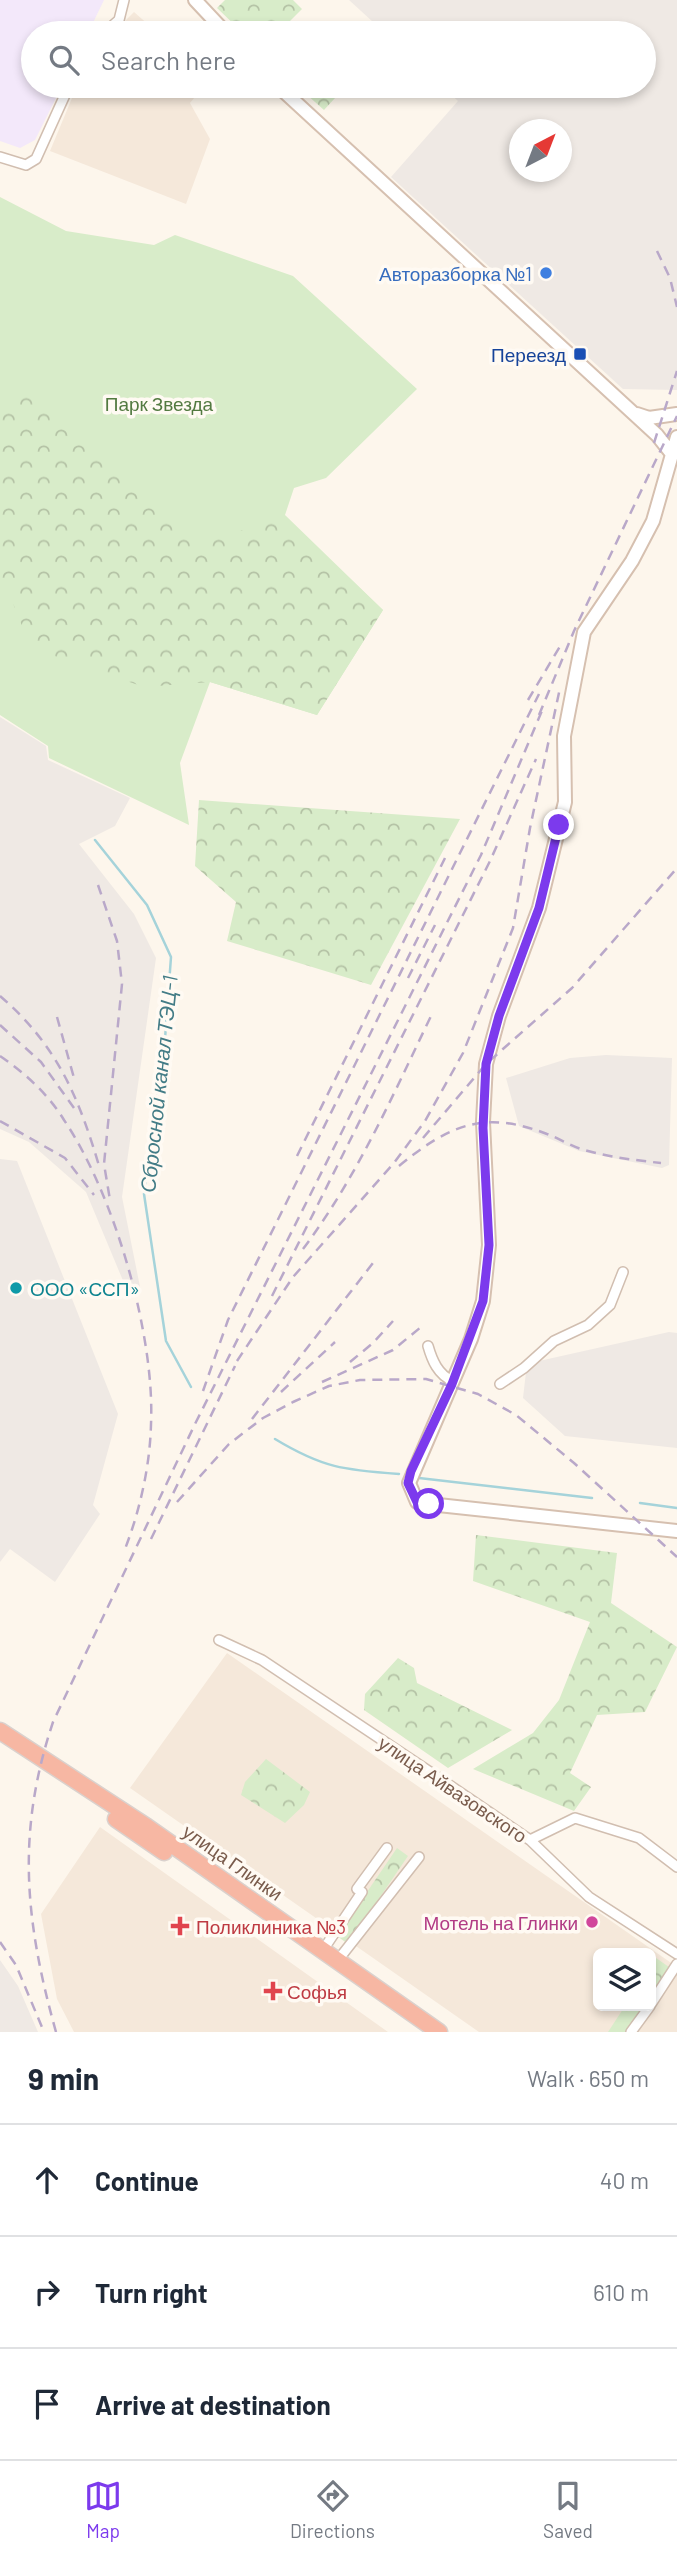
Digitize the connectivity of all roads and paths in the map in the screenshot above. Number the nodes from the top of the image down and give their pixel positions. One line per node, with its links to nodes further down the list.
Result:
1 (124, 0): 3 (street)
2 (195, 0): 4 (main road)
3 (118, 21)
4 (215, 21)
5 (63, 98): 7 (street)
6 (291, 98): 8 (main road)
7 (0, 157)
8 (631, 412): 9 (main road); 11 (main road)
9 (677, 414)
10 (677, 437): 11 (main road)
11 (672, 454): 14 (main road)
12 (623, 1272): 15 (street)
13 (428, 1346): 14 (street)
14 (453, 1381): 16 (main road)
15 (500, 1384)
16 (677, 1531)
17 (219, 1640): 20 (street, улица Айвазовского)
18 (0, 1731): 19 (highway, улица Глинки)
19 (9, 1746): 24 (highway, улица Глинки)
20 (530, 1840): 23 (street); 26 (street, улица Айвазовского)
21 (387, 1848): 25 (street)
22 (419, 1857): 27 (street)
23 (677, 1867)
24 (215, 1881): 25 (highway, улица Глинки); 31 (highway, улица Глинки)
25 (323, 1950): 27 (highway, улица Глинки)
26 (677, 1954)
27 (338, 1960): 32 (highway, улица Глинки)
28 (677, 1964): 29 (street)
29 (656, 1996)
30 (646, 2011): 33 (street)
31 (421, 2032)
32 (439, 2032)
33 (631, 2032)

